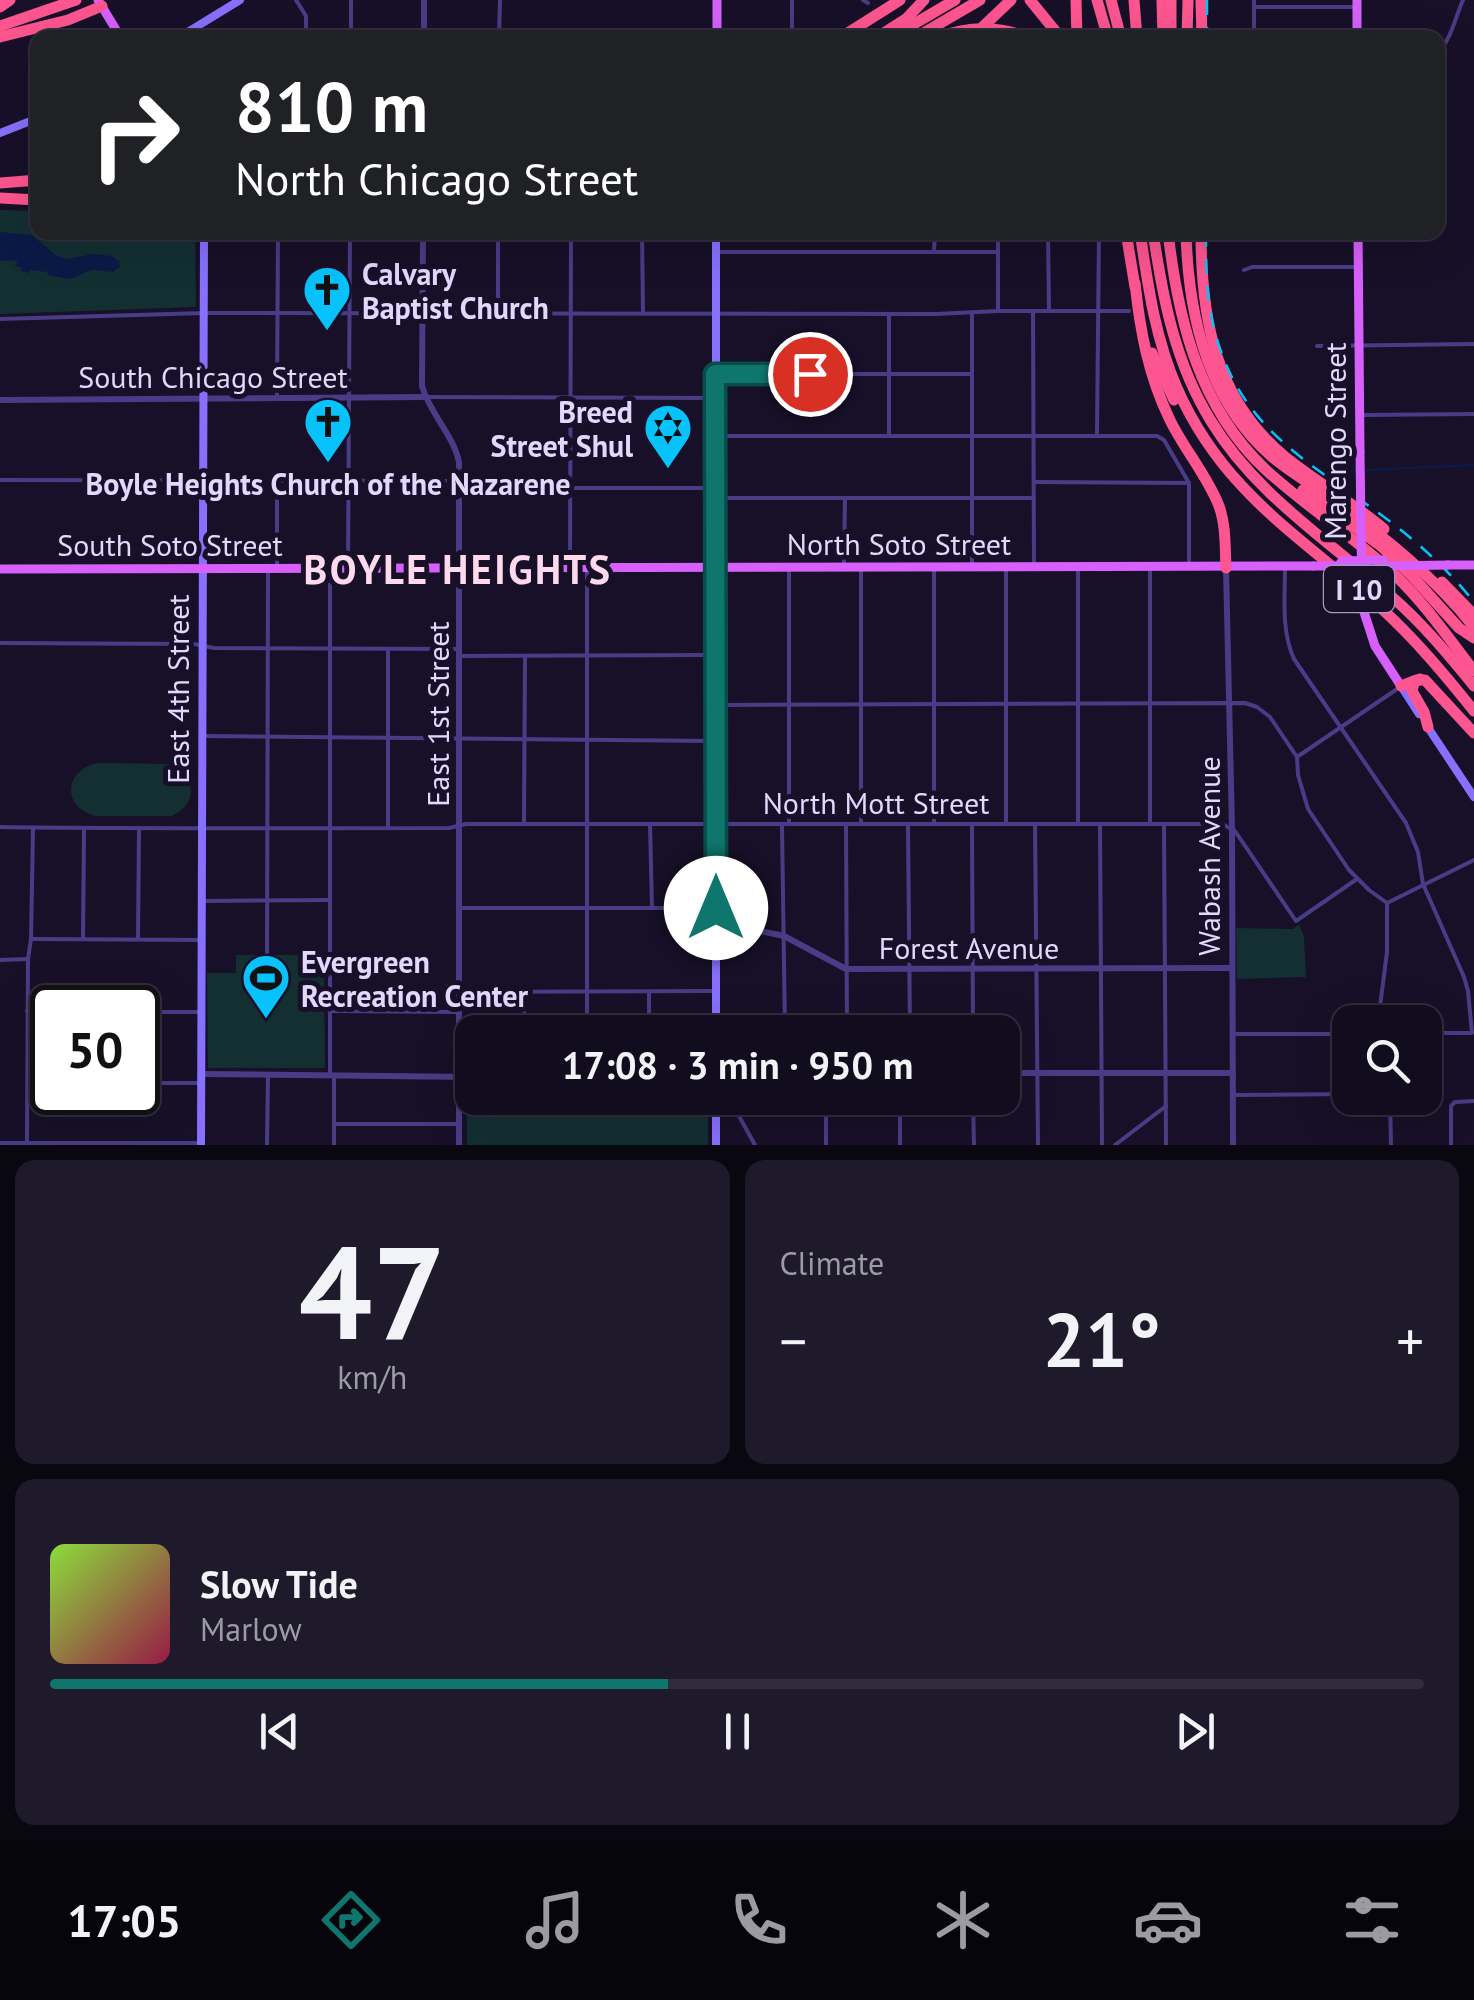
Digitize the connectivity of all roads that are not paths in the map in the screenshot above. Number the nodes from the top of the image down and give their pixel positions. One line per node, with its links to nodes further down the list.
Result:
1 (10, 0): 28 (highway)
2 (50, 0): 31 (highway)
3 (76, 0): 31 (highway)
4 (240, 0): 33 (main road)
5 (296, 0): 34 (street)
6 (351, 0): 35 (street)
7 (424, 0): 36 (street)
8 (500, 0): 37 (street)
9 (717, 0): 38 (main road)
10 (792, 0): 39 (street)
11 (900, 0): 30 (highway)
12 (924, 0): 42 (highway)
13 (956, 0): 43 (highway)
14 (980, 0): 44 (highway)
15 (1011, 0): 46 (highway, bridge)
16 (1030, 0): 48 (highway)
17 (1076, 0): 49 (highway)
18 (1097, 0): 50 (highway)
19 (1111, 0): 51 (highway)
20 (1134, 0): 52 (highway)
21 (1188, 0): 55 (highway)
22 (1201, 0): 56 (highway)
23 (1254, 0): 29 (street)
24 (1463, 0): 60 (street)
25 (100, 2): 32 (main road); 59 (highway)
26 (1168, 2): 53 (highway); 54 (highway)
27 (1357, 4): 29 (street); 58 (main road)
28 (0, 8)
29 (1254, 8): 57 (street)
30 (875, 16): 40 (highway); 41 (highway)
31 (0, 22)
32 (116, 30)
33 (191, 30)
34 (306, 30)
35 (351, 30)
36 (424, 30)
37 (499, 30)
38 (717, 30)
39 (792, 30)
40 (853, 30)
41 (870, 30)
42 (885, 30)
43 (904, 30)
44 (929, 30)
45 (966, 30): 47 (highway)
46 (979, 30)
47 (1003, 30)
48 (1054, 30)
49 (1077, 30)
50 (1106, 30)
51 (1119, 30)
52 (1136, 30)
53 (1164, 30)
54 (1170, 30)
55 (1187, 30)
56 (1202, 30)
57 (1254, 30)
58 (1357, 30)
59 (0, 37)
60 (1445, 44)
61 (30, 121): 62 (main road)
62 (0, 132)
63 (30, 182): 64 (highway)
64 (0, 184)
65 (0, 198): 66 (highway)
66 (30, 201)
67 (204, 240): 97 (main road, East 4th Street)
68 (278, 240): 98 (street)
69 (350, 240): 99 (street)
70 (423, 240): 100 (street, East 1st Street)
71 (498, 240): 101 (street)
72 (571, 240): 103 (street)
73 (642, 240): 104 (street)
74 (716, 240): 86 (main road)
75 (935, 240): 87 (street)
76 (998, 240): 88 (street)
77 (1048, 240): 94 (street)
78 (1099, 240): 96 (street)
79 (1127, 240): 91 (highway, I 10)
80 (1141, 240): 129 (highway)
81 (1154, 240): 180 (highway)
82 (1169, 240): 128 (highway, I 10)
83 (1186, 240): 166 (highway)
84 (1200, 240): 165 (highway)
85 (1358, 240): 89 (main road, Marengo Street)
86 (716, 252): 87 (street); 105 (main road)
87 (934, 252): 88 (street)
88 (998, 252): 92 (street)
89 (1358, 267): 90 (street); 109 (main road, Marengo Street)
90 (1244, 270)
91 (1134, 283): 129 (highway, I 10); 160 (highway)
92 (998, 311): 93 (street); 102 (street)
93 (1033, 311): 94 (street); 124 (street)
94 (1048, 311): 96 (street)
95 (1129, 311): 96 (street)
96 (1097, 312): 125 (street)
97 (204, 313): 98 (street); 107 (street); 114 (main road, East 4th Street)
98 (278, 313): 99 (street); 115 (street)
99 (350, 313): 100 (street); 117 (street)
100 (422, 313): 101 (street); 116 (street, East 1st Street)
101 (498, 313): 103 (street)
102 (972, 313): 106 (street); 113 (street)
103 (572, 314): 104 (street); 118 (street)
104 (643, 314): 105 (street)
105 (715, 314): 106 (street); 111 (main road)
106 (890, 314): 112 (street)
107 (0, 318)
108 (1474, 344): 109 (street)
109 (1358, 345): 110 (street); 122 (main road, Marengo Street)
110 (1317, 346)
111 (715, 374): 112 (street); 119 (main road)
112 (890, 374): 113 (street); 127 (street)
113 (971, 374): 123 (street)
114 (204, 397): 115 (street, South Chicago Street); 120 (street, South Chicago Street); 133 (main road, East 4th Street)
115 (277, 397): 117 (street, South Chicago Street)
116 (426, 397): 117 (street, South Chicago Street); 118 (street); 136 (street, East 1st Street)
117 (349, 398): 131 (street)
118 (571, 398): 119 (street); 137 (street)
119 (715, 398): 126 (main road)
120 (0, 400)
121 (1474, 414): 122 (street)
122 (1359, 415): 142 (main road, Marengo Street, bridge)
123 (971, 435): 124 (street); 127 (street); 140 (street)
124 (1033, 435): 125 (street); 134 (street)
125 (1097, 435): 135 (street)
126 (715, 436): 127 (street); 138 (main road)
127 (889, 436)
128 (1254, 458): 167 (highway); 177 (highway, I 10)
129 (1233, 479): 189 (highway, I 10)
130 (0, 480): 133 (street)
131 (348, 480): 132 (street); 136 (street); 150 (street)
132 (277, 481): 133 (street); 148 (street)
133 (204, 482): 147 (main road, East 4th Street)
134 (1034, 482): 135 (street); 141 (street)
135 (1189, 483): 159 (street)
136 (459, 484): 137 (street); 144 (street, East 1st Street)
137 (571, 488): 138 (street); 151 (street)
138 (715, 492): 139 (street); 153 (main road)
139 (844, 498): 140 (street); 162 (street)
140 (972, 498): 141 (street); 155 (street)
141 (1032, 498): 157 (street)
142 (1360, 565): 143 (main road, North Soto Street, bridge); 146 (main road, North Soto Street, bridge); 179 (main road, Marengo Street, bridge)
143 (1471, 565)
144 (459, 567): 150 (main road, South Soto Street); 151 (main road, North Soto Street); 173 (street, East 1st Street)
145 (1150, 567): 158 (main road, North Soto Street); 159 (main road, North Soto Street); 183 (street)
146 (1285, 567): 160 (main road, North Soto Street); 190 (street)
147 (203, 568): 148 (main road, South Soto Street); 161 (main road, South Soto Street); 169 (main road, East 4th Street)
148 (273, 568): 149 (main road, South Soto Street); 170 (street)
149 (330, 568): 150 (main road, South Soto Street); 171 (street)
150 (348, 568)
151 (570, 568): 152 (main road, North Soto Street)
152 (586, 568): 153 (main road, North Soto Street); 176 (street)
153 (714, 568): 154 (main road, North Soto Street); 174 (main road)
154 (790, 568): 162 (main road, North Soto Street); 184 (street)
155 (972, 568): 156 (main road, North Soto Street); 164 (main road, North Soto Street)
156 (1006, 568): 157 (main road, North Soto Street); 185 (street)
157 (1034, 568): 158 (main road, North Soto Street)
158 (1078, 568): 186 (street)
159 (1189, 568): 160 (main road, North Soto Street)
160 (1226, 568): 187 (street, Wabash Avenue)
161 (0, 569)
162 (844, 569): 163 (main road, North Soto Street)
163 (861, 569): 164 (main road, North Soto Street); 181 (street)
164 (934, 569): 182 (street)
165 (1474, 614)
166 (1474, 627)
167 (1474, 638)
168 (0, 643): 169 (street)
169 (203, 646): 170 (street); 193 (main road, East 4th Street)
170 (269, 648): 171 (street); 194 (street)
171 (330, 649): 172 (street); 195 (street)
172 (388, 649): 173 (street); 196 (street)
173 (460, 653): 175 (street); 197 (street, East 1st Street)
174 (715, 655): 176 (street); 188 (main road)
175 (525, 656): 176 (street); 198 (street)
176 (587, 656): 199 (street)
177 (1474, 672)
178 (1422, 679): 179 (highway); 191 (highway); 192 (highway)
179 (1401, 686): 190 (street); 191 (main road, Marengo Street)
180 (1474, 686)
181 (862, 703): 182 (street); 184 (street); 207 (street)
182 (932, 703): 185 (street); 208 (street)
183 (1150, 703): 186 (street); 187 (street); 213 (street)
184 (789, 704): 188 (street); 216 (street)
185 (1006, 704): 186 (street); 209 (street)
186 (1078, 704): 211 (street)
187 (1230, 704): 201 (street); 227 (street, Wabash Avenue)
188 (715, 705): 200 (main road)
189 (1474, 711)
190 (1340, 727): 201 (street); 231 (street)
191 (1428, 727): 202 (main road, Marengo Street)
192 (1474, 733)
193 (202, 736): 194 (street); 224 (main road, East 4th Street)
194 (268, 736): 195 (street); 221 (street)
195 (331, 738): 196 (street); 225 (street)
196 (388, 739): 197 (street); 226 (street)
197 (460, 740): 198 (street); 219 (street, East 1st Street)
198 (524, 740): 199 (street); 203 (street)
199 (587, 740): 200 (street); 204 (street)
200 (715, 740): 215 (main road)
201 (1297, 757): 230 (street)
202 (1474, 797)
203 (524, 824): 204 (street, North Mott Street); 219 (street, North Mott Street)
204 (587, 824): 205 (street, North Mott Street); 236 (street)
205 (650, 824): 215 (street, North Mott Street); 238 (street)
206 (846, 824): 207 (street, North Mott Street); 216 (street, North Mott Street); 254 (street)
207 (861, 824): 217 (street, North Mott Street)
208 (934, 824): 217 (street, North Mott Street); 218 (street, North Mott Street)
209 (1006, 824): 210 (street, North Mott Street); 218 (street, North Mott Street)
210 (1035, 824): 211 (street, North Mott Street); 250 (street)
211 (1078, 824): 212 (street, North Mott Street)
212 (1100, 824): 213 (street, North Mott Street); 251 (street)
213 (1150, 824): 214 (street, North Mott Street)
214 (1164, 824): 227 (street, North Mott Street); 252 (street)
215 (716, 825): 216 (street, North Mott Street); 239 (main road)
216 (786, 825): 241 (street)
217 (908, 825): 249 (street)
218 (972, 825): 255 (street)
219 (460, 826): 226 (street, North Mott Street); 237 (street, East 1st Street)
220 (0, 827): 222 (street, North Mott Street)
221 (268, 827): 224 (street, North Mott Street); 225 (street, North Mott Street); 232 (street)
222 (33, 828): 223 (street, North Mott Street); 243 (street)
223 (84, 828): 228 (street, North Mott Street); 244 (street)
224 (202, 828): 228 (street, North Mott Street); 234 (main road, East 4th Street)
225 (329, 828): 226 (street, North Mott Street); 233 (street)
226 (388, 828)
227 (1232, 828): 230 (street); 248 (street, Wabash Avenue)
228 (138, 829): 242 (street)
229 (1474, 860): 231 (street)
230 (1358, 879): 235 (street)
231 (1423, 884): 235 (street); 275 (street)
232 (268, 900): 233 (street); 234 (street); 253 (street)
233 (329, 900): 263 (street)
234 (202, 901): 245 (main road, East 4th Street)
235 (1386, 903): 261 (street)
236 (587, 907): 237 (street); 238 (street); 258 (street)
237 (460, 908): 256 (street, East 1st Street)
238 (652, 908): 239 (street)
239 (716, 908): 240 (main road)
240 (716, 932): 241 (street, Forest Avenue); 260 (main road)
241 (784, 936): 254 (street, Forest Avenue); 271 (street)
242 (138, 939): 244 (street); 245 (street)
243 (31, 940): 244 (street); 247 (street)
244 (83, 940)
245 (202, 940): 265 (main road, East 4th Street)
246 (0, 960): 247 (street)
247 (28, 960): 262 (street)
248 (1232, 968): 252 (street, Forest Avenue); 277 (street, Wabash Avenue)
249 (910, 969): 254 (street, Forest Avenue); 255 (street, Forest Avenue); 273 (street)
250 (1036, 969): 251 (street, Forest Avenue); 255 (street, Forest Avenue); 280 (street)
251 (1101, 969): 252 (street, Forest Avenue); 283 (street)
252 (1165, 969): 284 (street)
253 (267, 970)
254 (846, 970): 272 (street)
255 (973, 970): 274 (street)
256 (460, 992): 257 (street); 266 (street, East 1st Street)
257 (524, 992): 258 (street); 267 (street)
258 (588, 992): 259 (street); 268 (street)
259 (650, 992): 260 (street); 269 (street)
260 (716, 992): 270 (main road)
261 (1380, 1005)
262 (27, 1011): 282 (street)
263 (330, 1011): 266 (street); 286 (street)
264 (160, 1012): 265 (street)
265 (201, 1012): 288 (main road, East 4th Street)
266 (460, 1012)
267 (524, 1015)
268 (587, 1015)
269 (650, 1015)
270 (716, 1015)
271 (785, 1015)
272 (847, 1015)
273 (910, 1015)
274 (973, 1015)
275 (1473, 1032): 276 (street)
276 (1442, 1033)
277 (1232, 1034): 278 (street); 281 (street, Wabash Avenue)
278 (1332, 1034)
279 (1020, 1073): 280 (street)
280 (1037, 1073): 283 (street); 317 (street)
281 (1233, 1073): 284 (street); 291 (street, Wabash Avenue)
282 (28, 1074): 305 (street)
283 (1102, 1074): 284 (street); 318 (street)
284 (1166, 1074): 293 (street)
285 (268, 1075): 286 (street); 288 (street); 309 (street)
286 (332, 1075): 287 (street); 301 (street)
287 (455, 1076)
288 (201, 1079): 289 (street); 307 (main road, East 4th Street)
289 (160, 1082)
290 (1332, 1094): 291 (street)
291 (1233, 1096): 321 (street, Wabash Avenue)
292 (1474, 1101): 323 (street)
293 (1166, 1106): 319 (street); 320 (street)
294 (459, 1115): 302 (street, East 1st Street)
295 (717, 1115): 312 (main road)
296 (739, 1115): 313 (street)
297 (826, 1115): 314 (street)
298 (900, 1115): 315 (street)
299 (973, 1115): 316 (street)
300 (1390, 1115): 322 (street)
301 (334, 1124): 302 (street); 310 (street)
302 (459, 1124): 311 (street, East 1st Street)
303 (0, 1144): 304 (street)
304 (10, 1144): 305 (street)
305 (27, 1144): 308 (street)
306 (138, 1144): 307 (street); 308 (street)
307 (201, 1144)
308 (74, 1145)
309 (267, 1145)
310 (334, 1145)
311 (459, 1145)
312 (716, 1145)
313 (754, 1145)
314 (826, 1145)
315 (900, 1145)
316 (974, 1145)
317 (1038, 1145)
318 (1102, 1145)
319 (1115, 1145)
320 (1166, 1145)
321 (1234, 1145)
322 (1390, 1145)
323 (1450, 1145)

